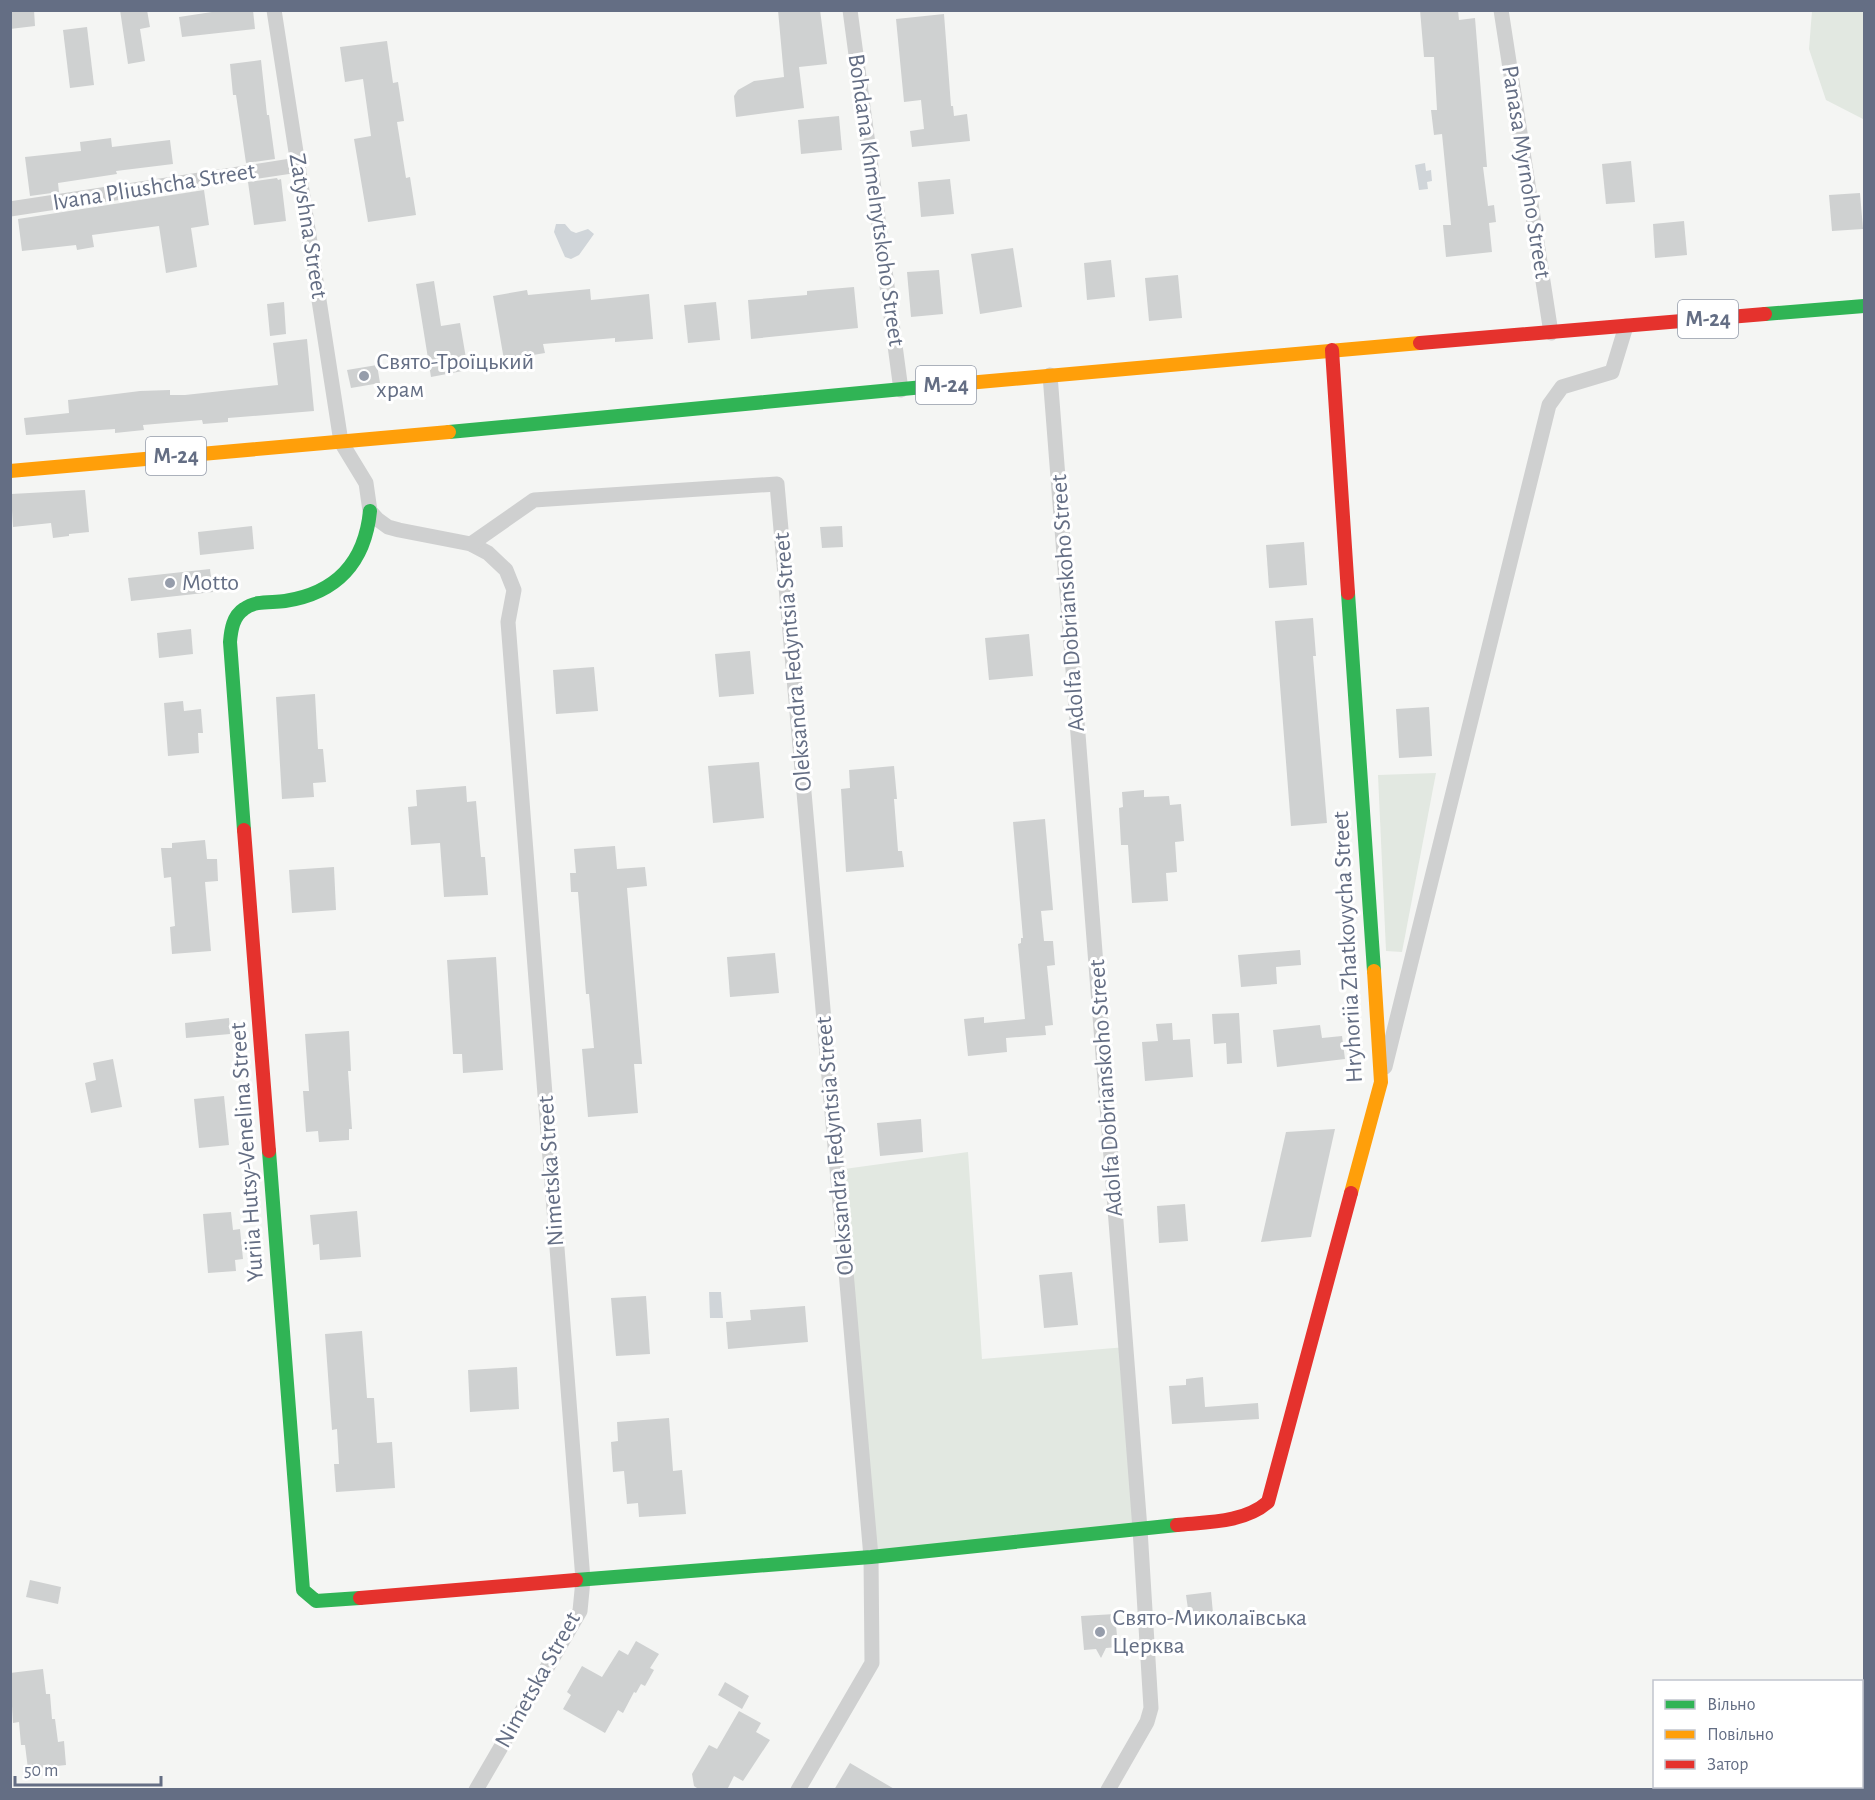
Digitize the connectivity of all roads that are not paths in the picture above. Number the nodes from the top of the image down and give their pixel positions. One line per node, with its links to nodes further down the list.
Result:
1 (274, 10): 4 (street, Zatyshna Street)
2 (850, 10): 11 (street, Bohdana Khmelnytskoho Street)
3 (1501, 10): 8 (street, Panasa Myrnoho Street)
4 (298, 165): 5 (street, Ivana Pliushcha Street); 12 (street, Zatyshna Street)
5 (10, 209)
6 (1864, 306): 7 (main road, М-24)
7 (1626, 326): 8 (main road, М-24); 16 (street)
8 (1551, 333): 9 (main road, М-24)
9 (1332, 350): 10 (main road, М-24); 16 (main road, Hryhoriia Zhatkovycha Street)
10 (1050, 375): 11 (main road, М-24); 17 (street, Adolfa Dobrianskoho Street)
11 (901, 390): 12 (main road, М-24)
12 (341, 442): 13 (main road, М-24); 14 (street)
13 (10, 471)
14 (370, 511): 15 (street); 19 (main road, Yuriia Hutsy-Venelina Street)
15 (471, 544): 18 (street, Oleksandra Fedyntsia Street); 19 (street, Nimetska Street)
16 (1381, 1082): 17 (main road, Hryhoriia Zhatkovycha Street)
17 (1140, 1529): 18 (main road, Yuriia Hutsy-Venelina Street); 22 (street, Adolfa Dobrianskoho Street)
18 (870, 1557): 19 (main road, Yuriia Hutsy-Venelina Street); 21 (street, Oleksandra Fedyntsia Street)
19 (583, 1580): 20 (street, Nimetska Street)
20 (476, 1790)
21 (798, 1790)
22 (1108, 1790)

